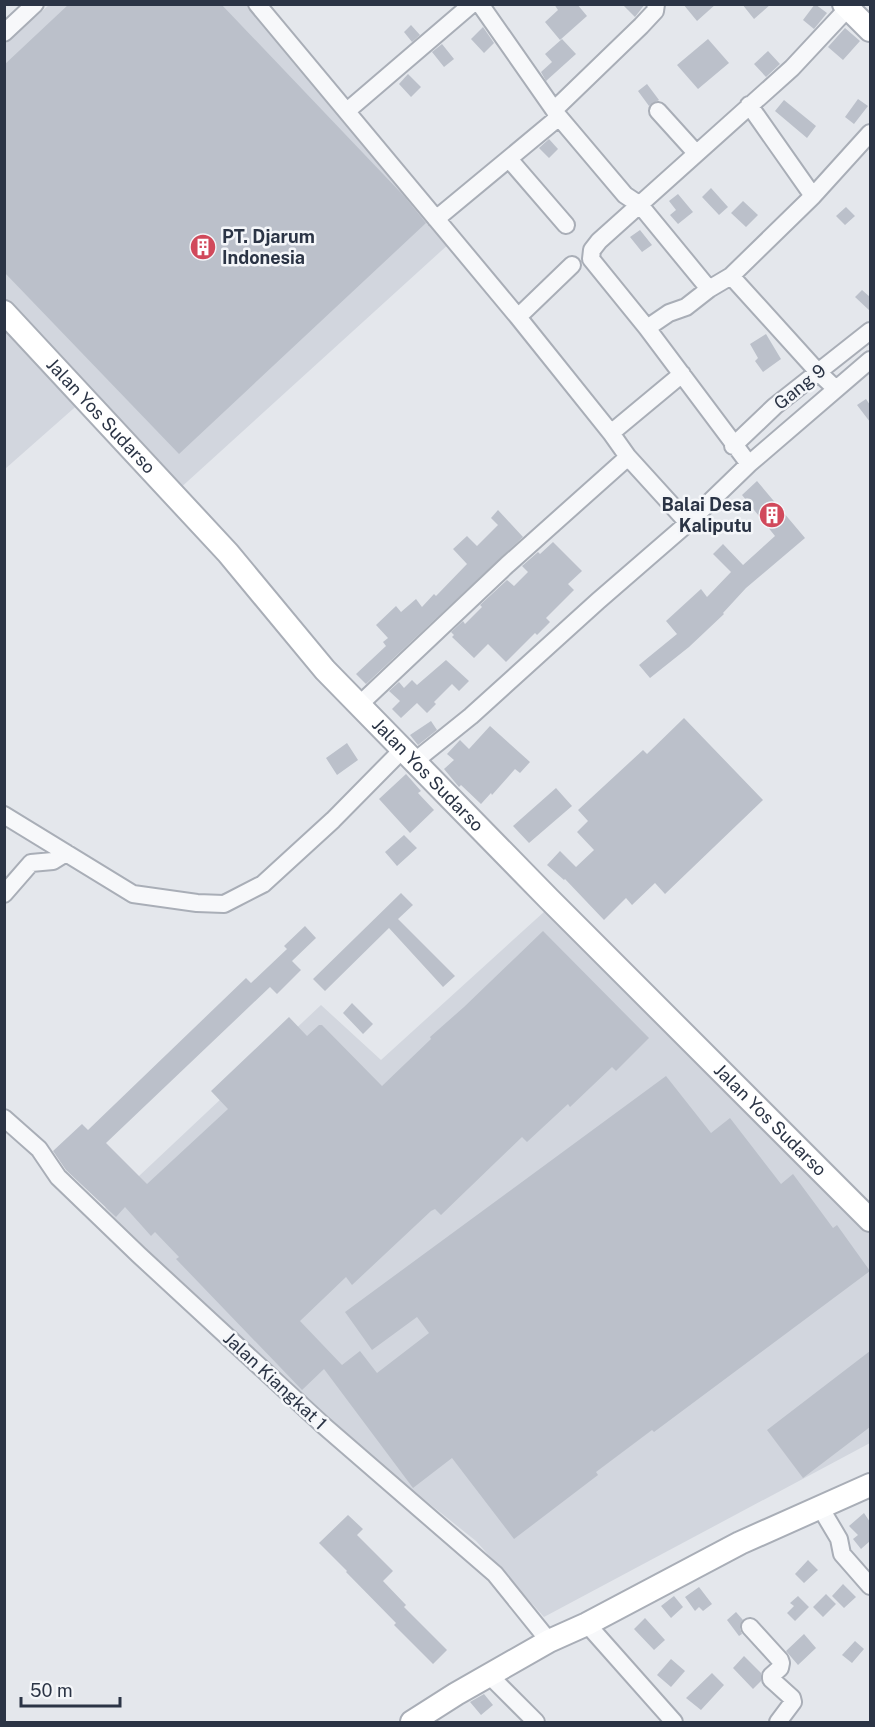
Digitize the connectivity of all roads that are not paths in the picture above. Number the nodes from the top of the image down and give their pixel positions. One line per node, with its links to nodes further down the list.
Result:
1 (35, 4): 8 (street)
2 (472, 4): 10 (street)
3 (480, 4): 12 (street)
4 (656, 4): 12 (street)
5 (260, 6): 10 (street)
6 (846, 6): 7 (street); 9 (street)
7 (870, 30)
8 (4, 33)
9 (749, 105): 14 (street); 16 (street)
10 (347, 111): 18 (street)
11 (658, 111): 14 (street)
12 (557, 114): 15 (street); 17 (street)
13 (870, 133): 16 (street)
14 (696, 153): 17 (street)
15 (508, 159): 18 (street); 19 (street)
16 (813, 196): 21 (street)
17 (640, 205): 22 (street); 25 (street)
18 (436, 219): 24 (street)
19 (566, 225)
20 (572, 265): 24 (street)
21 (731, 276): 22 (street); 28 (street)
22 (709, 289): 25 (street)
23 (4, 312): 36 (street, Jalan Yos Sudarso)
24 (518, 317): 31 (street)
25 (647, 328): 29 (street)
26 (870, 331): 28 (street, Gang 9)
27 (870, 360): 30 (street)
28 (818, 372): 30 (street); 32 (street, Gang 9)
29 (682, 374): 31 (street); 32 (street)
30 (836, 389): 34 (street)
31 (611, 433): 33 (street)
32 (733, 446): 34 (street)
33 (628, 457): 35 (street); 36 (street)
34 (749, 464): 35 (street)
35 (688, 522): 37 (street)
36 (359, 705): 37 (street, Jalan Yos Sudarso)
37 (409, 755): 39 (street); 42 (street, Jalan Yos Sudarso)
38 (4, 815): 39 (street)
39 (66, 853): 40 (street)
40 (4, 894)
41 (4, 1118): 48 (street, Jalan Kiangkat 1)
42 (870, 1220)
43 (870, 1485): 44 (street)
44 (820, 1507): 45 (street); 46 (street)
45 (870, 1586)
46 (587, 1624): 48 (street); 50 (street)
47 (750, 1626): 53 (street)
48 (549, 1641): 49 (street)
49 (489, 1675): 51 (street); 52 (street)
50 (671, 1721)
51 (412, 1722)
52 (536, 1722)
53 (778, 1722)

